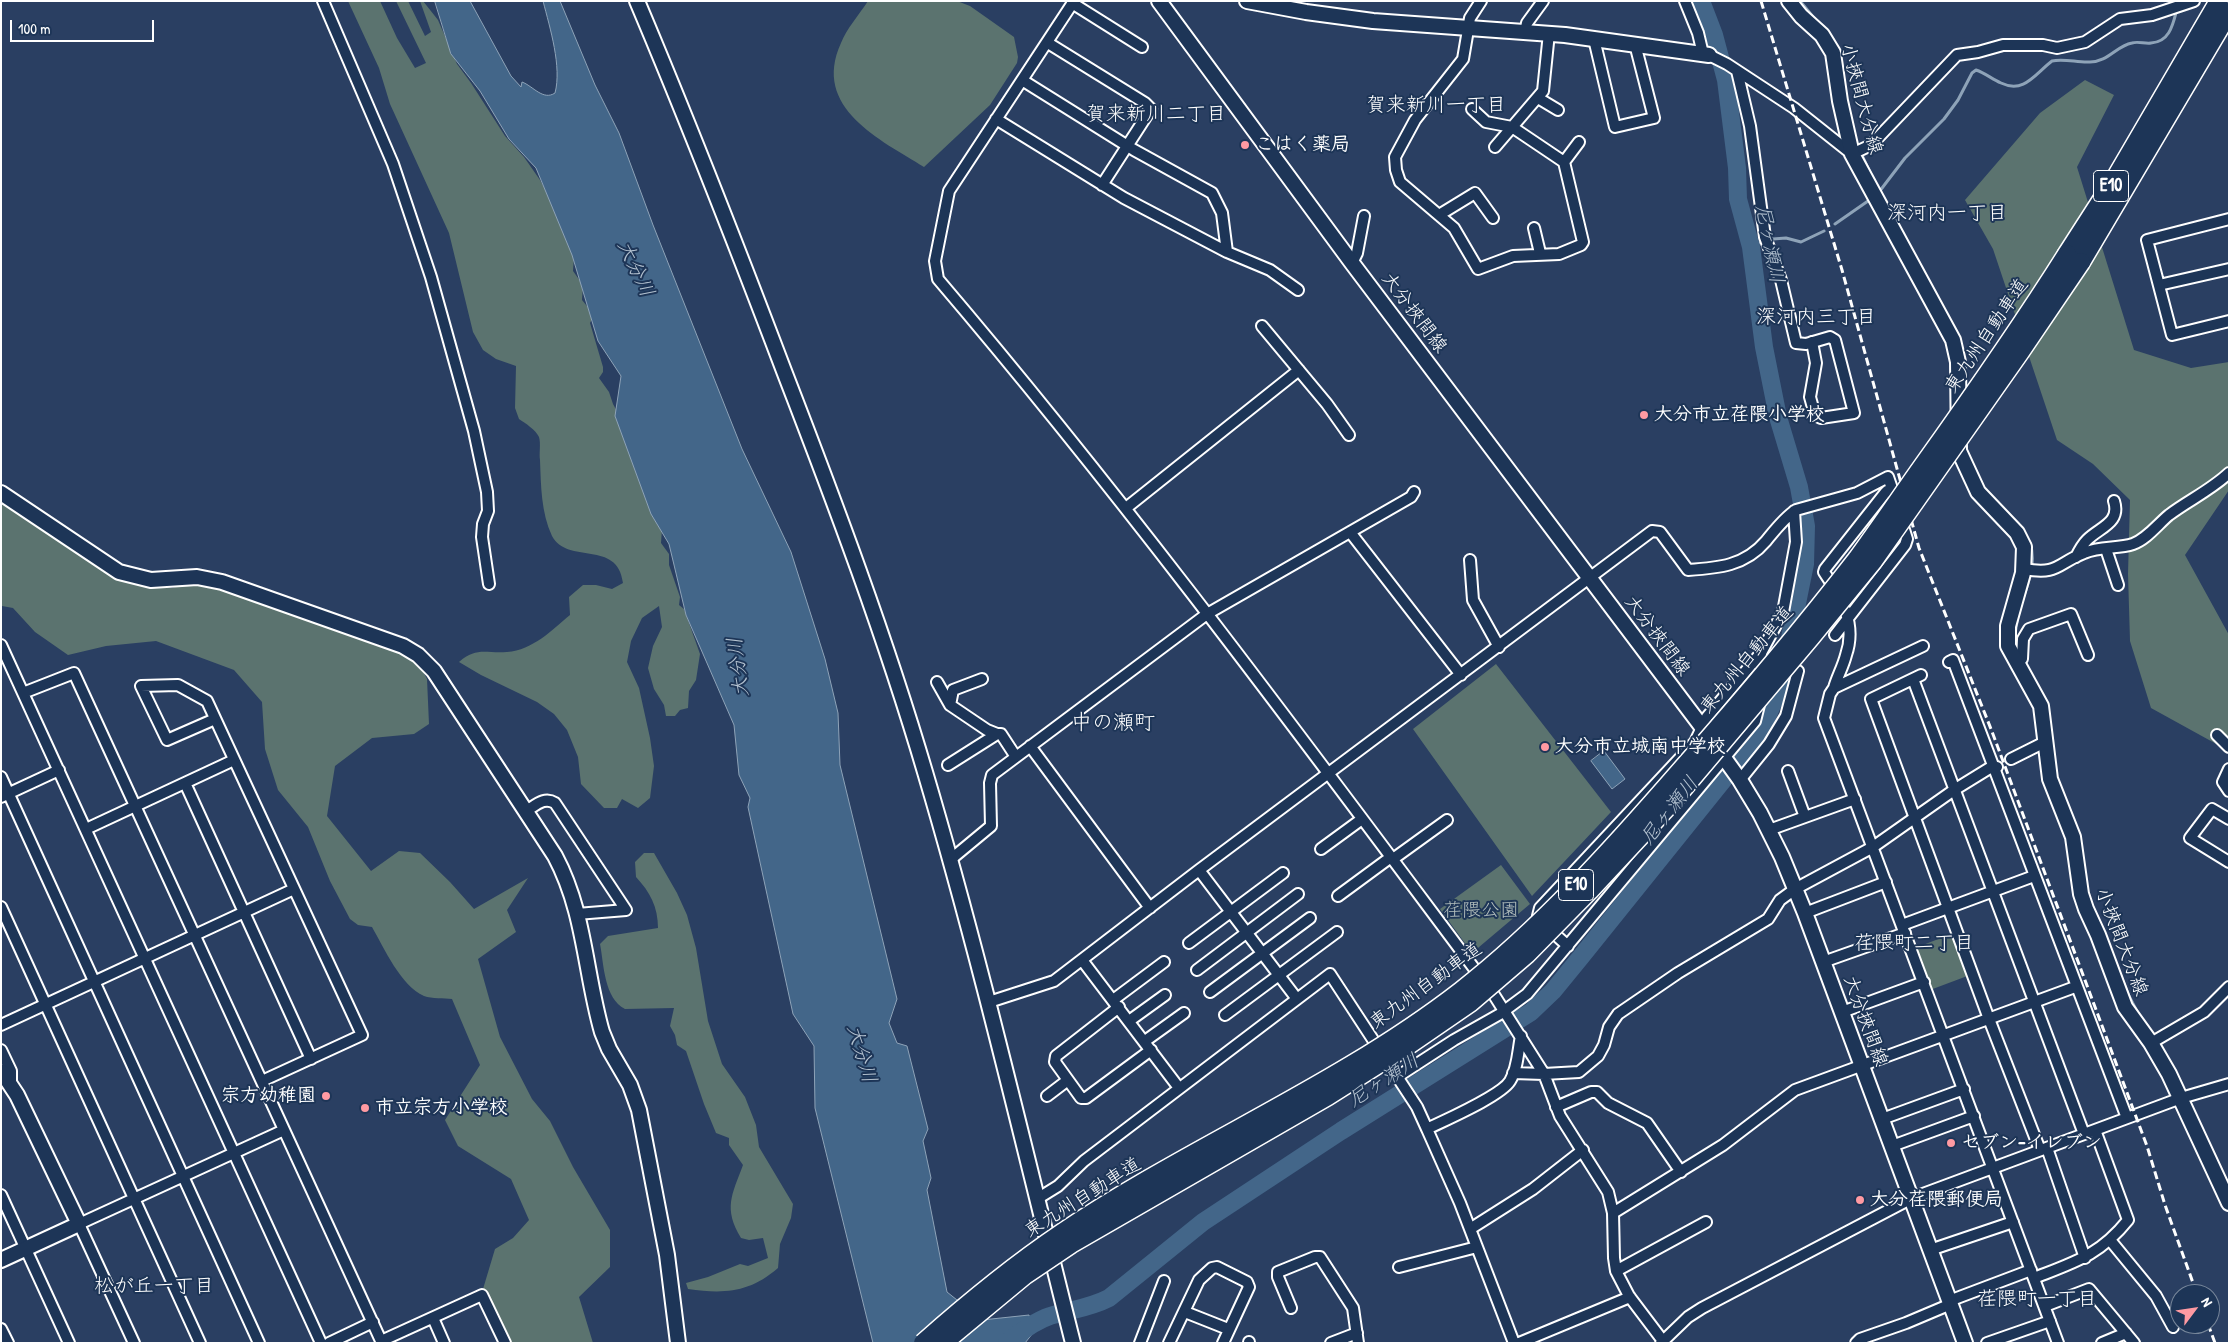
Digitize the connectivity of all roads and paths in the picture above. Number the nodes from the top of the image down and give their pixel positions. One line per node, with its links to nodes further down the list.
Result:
1 (324, 1): 68 (street)
2 (638, 1): 123 (street)
3 (1154, 1): 16 (street)
4 (1159, 1): 16 (street)
5 (1247, 1): 13 (street)
6 (1480, 1): 15 (street)
7 (1543, 1): 17 (street)
8 (1685, 1): 23 (street)
9 (1789, 1): 35 (street, 小挾間大分線)
10 (2194, 1): 35 (street)
11 (2219, 1): 30 (highway, 東九州自動車道 / E10)
12 (1073, 2): 20 (street); 22 (street)
13 (1290, 5): 15 (street)
14 (2229, 12): 30 (highway, 東九州自動車道 / E10)
15 (1468, 28): 17 (street); 38 (street)
16 (1179, 30): 46 (street, 大分挾間線)
17 (1525, 32): 18 (street)
18 (1549, 33): 19 (street); 26 (street)
19 (1594, 39): 21 (street); 21 (street)
20 (1048, 43): 25 (street); 33 (street)
21 (1635, 44): 23 (street)
22 (1142, 47)
23 (1706, 55): 24 (street)
24 (1736, 70): 35 (street); 52 (street)
25 (1022, 80): 29 (street); 33 (street)
26 (1538, 98): 28 (street); 31 (street)
27 (1472, 109): 31 (street)
28 (1558, 110)
29 (996, 119): 37 (street); 60 (street)
30 (2159, 119): 45 (highway, 東九州自動車道 / E10)
31 (1512, 127): 34 (street); 36 (street)
32 (1579, 142): 36 (street)
33 (1127, 145): 37 (street); 43 (street)
34 (1494, 147)
35 (1852, 154): 66 (street, 小挾間大分線)
36 (1564, 162): 44 (street)
37 (1102, 185): 43 (street)
38 (1439, 215): 40 (street); 44 (street)
39 (1364, 216): 46 (street)
40 (1493, 218)
41 (2229, 219): 48 (street)
42 (1534, 228): 44 (street)
43 (1226, 252): 49 (street)
44 (1540, 253)
45 (2074, 258): 252 (highway, 東九州自動車道 / E10, bridge); 253 (highway, 東九州自動車道 / E10, bridge)
46 (1352, 263): 67 (street, 大分挾間線)
47 (2229, 269): 48 (street)
48 (2159, 285): 50 (street)
49 (1298, 290)
50 (2229, 321)
51 (1262, 326): 53 (street)
52 (1812, 342): 52 (street)
53 (1299, 370): 54 (street); 60 (street)
54 (1349, 435)
55 (2229, 473): 63 (street)
56 (1414, 492): 62 (street)
57 (1, 493): 112 (street)
58 (1894, 493): 61 (street); 71 (street); 71 (street)
59 (2114, 501): 64 (street)
60 (1126, 508): 70 (street)
61 (1794, 511): 67 (street); 76 (street)
62 (1350, 532): 70 (street); 81 (street)
63 (2106, 549): 64 (street); 69 (street)
64 (2076, 557): 66 (street)
65 (1470, 560): 75 (street)
66 (2029, 570): 79 (street, 小挾間大分線)
67 (1590, 579): 75 (street); 88 (street, 大分挾間線)
68 (489, 584)
69 (2118, 585)
70 (1208, 614): 92 (street); 103 (street)
71 (1849, 619): 72 (street); 84 (street)
72 (1835, 635)
73 (1, 646): 85 (street)
74 (1923, 646): 84 (street)
75 (1499, 647): 81 (street)
76 (1760, 653): 88 (street); 95 (street)
77 (2088, 654): 79 (street)
78 (1949, 662): 99 (street)
79 (2016, 663): 91 (street, 小挾間大分線)
80 (1798, 671): 105 (street)
81 (1461, 676): 103 (street)
82 (982, 679): 86 (street)
83 (936, 682): 86 (street)
84 (1834, 688): 110 (street)
85 (23, 693): 101 (street); 111 (street)
86 (950, 706): 89 (street)
87 (215, 719): 87 (street); 97 (street)
88 (1702, 727): 95 (street, 大分挾間線); 147 (street)
89 (997, 734): 94 (street); 98 (street)
90 (2216, 735): 93 (street)
91 (2046, 742): 96 (street); 175 (street, 小挾間大分線)
92 (1030, 746): 94 (street); 135 (street)
93 (2229, 747)
94 (1016, 757): 123 (street)
95 (1725, 759): 105 (street, 大分挾間線); 147 (street)
96 (2012, 759)
97 (234, 760): 106 (street); 129 (street)
98 (948, 765)
99 (1995, 767): 107 (street); 127 (street)
100 (2229, 769): 108 (street)
101 (59, 770): 109 (street); 118 (street)
102 (1788, 771): 113 (street)
103 (1329, 774): 115 (street); 125 (street)
104 (1, 777): 109 (street)
105 (1740, 780): 119 (street, 大分挾間線)
106 (185, 783): 111 (street); 137 (street)
107 (1954, 790): 114 (street); 114 (street); 131 (street)
108 (2229, 791)
109 (5, 795): 155 (street)
110 (1855, 798): 113 (street); 120 (street)
111 (135, 806): 118 (street); 145 (street)
112 (526, 811): 140 (street); 140 (street)
113 (1806, 817): 119 (street)
114 (1915, 818): 120 (street); 136 (street)
115 (1362, 819): 121 (street); 122 (street)
116 (2229, 819): 124 (street)
117 (1447, 820): 122 (street)
118 (86, 829): 149 (street)
119 (1769, 830): 130 (street, 大分挾間線)
120 (1873, 846): 128 (street); 130 (street)
121 (1320, 849)
122 (1392, 858): 133 (street); 166 (street)
123 (950, 860): 162 (street)
124 (2229, 862)
125 (1199, 870): 135 (street); 138 (street)
126 (1283, 873): 138 (street)
127 (2034, 876): 131 (street); 157 (street)
128 (1886, 882): 139 (street); 142 (street)
129 (294, 889): 137 (street); 178 (street)
130 (1795, 889): 139 (street, 大分挾間線); 182 (street)
131 (1992, 892): 136 (street); 163 (street)
132 (1298, 894): 144 (street)
133 (1338, 896)
134 (1, 907): 164 (street)
135 (1150, 908): 150 (street)
136 (1948, 908): 142 (street); 170 (street)
137 (245, 912): 145 (street); 178 (street)
138 (1231, 912): 144 (street); 146 (street)
139 (1805, 913): 152 (street, 大分挾間線)
140 (577, 914): 251 (street)
141 (1310, 918): 148 (street)
142 (1904, 929): 152 (street); 156 (street)
143 (1337, 932): 154 (street)
144 (1247, 933): 148 (street); 153 (street)
145 (195, 935): 149 (street); 185 (street)
146 (1189, 943)
147 (1568, 946): 166 (street)
148 (1262, 953): 154 (street); 159 (street)
149 (145, 958): 155 (street); 203 (street)
150 (1082, 960): 162 (street); 165 (street)
151 (1164, 962): 165 (street)
152 (1823, 962): 167 (street, 大分挾間線)
153 (1197, 970)
154 (1279, 975): 161 (street); 169 (street)
155 (94, 982): 164 (street); 206 (street)
156 (1924, 982): 167 (street); 174 (street)
157 (2075, 987): 163 (street); 194 (street)
158 (2229, 987): 175 (street)
159 (1210, 992)
160 (1165, 995): 171 (street)
161 (1297, 999): 183 (street); 188 (street)
162 (989, 1002): 210 (street)
163 (2034, 1002): 170 (street); 199 (street)
164 (45, 1004): 172 (street); 209 (street)
165 (1116, 1004): 171 (street); 184 (street)
166 (1505, 1011): 173 (street); 183 (street)
167 (1842, 1012): 179 (street, 大分挾間線)
168 (1184, 1013): 176 (street)
169 (1225, 1016)
170 (1989, 1019): 174 (street); 201 (street)
171 (1129, 1021): 176 (street)
172 (1, 1025)
173 (1521, 1036): 181 (street); 182 (street)
174 (1944, 1036): 179 (street); 189 (street)
175 (2151, 1043): 191 (street, 小挾間大分線)
176 (1148, 1046): 184 (street); 188 (street)
177 (1, 1050): 187 (street)
178 (311, 1059): 185 (street)
179 (1862, 1066): 195 (street, 大分挾間線); 205 (street)
180 (1, 1071): 187 (street)
181 (1514, 1073): 182 (street); 196 (street)
182 (1544, 1074): 192 (street)
183 (1397, 1077): 196 (street)
184 (1068, 1080): 190 (street)
185 (262, 1081): 197 (street)
186 (2229, 1084): 191 (street)
187 (11, 1086): 215 (street)
188 (1179, 1088): 210 (street)
189 (1964, 1089): 193 (street); 195 (street)
190 (1046, 1096)
191 (2181, 1098): 194 (street); 211 (street, 小挾間大分線)
192 (1556, 1107): 202 (street); 205 (street)
193 (1974, 1116): 200 (street); 204 (street)
194 (2127, 1118): 198 (street)
195 (1882, 1119): 200 (street, 大分挾間線)
196 (1427, 1129): 216 (street)
197 (284, 1130): 203 (street); 235 (street)
198 (2095, 1130): 199 (street); 217 (street)
199 (2084, 1134): 201 (street)
200 (1892, 1146): 208 (street, 大分挾間線)
201 (2044, 1149): 204 (street); 221 (street)
202 (1583, 1150): 212 (street); 216 (street)
203 (234, 1153): 206 (street); 247 (street)
204 (1993, 1168): 208 (street); 214 (street)
205 (1681, 1172): 212 (street)
206 (183, 1176): 209 (street); 246 (street)
207 (1, 1195): 219 (street)
208 (1912, 1198): 220 (street, 大分挾間線); 241 (street)
209 (134, 1199): 215 (street); 245 (street)
210 (1036, 1199): 254 (street)
211 (2229, 1202)
212 (1614, 1214): 224 (street)
213 (1706, 1222): 224 (street)
214 (2013, 1222): 220 (street); 225 (street)
215 (80, 1224): 219 (street); 244 (street)
216 (1470, 1229): 218 (street)
217 (2110, 1240): 221 (street); 233 (street)
218 (1477, 1247): 223 (street); 259 (street)
219 (26, 1248): 222 (street); 243 (street)
220 (1930, 1250): 228 (street, 大分挾間線)
221 (2085, 1258): 225 (street)
222 (1, 1260)
223 (1398, 1267)
224 (1616, 1271): 227 (street)
225 (2033, 1274): 228 (street); 229 (street)
226 (1164, 1281): 255 (street)
227 (1630, 1297): 241 (street); 260 (street)
228 (1950, 1302): 261 (street); 262 (street, 大分挾間線)
229 (2045, 1306): 234 (street); 238 (street)
230 (1291, 1308): 239 (street)
231 (1185, 1312): 237 (street); 237 (street); 256 (street)
232 (433, 1318): 240 (street); 249 (street); 250 (street)
233 (2170, 1320)
234 (2050, 1321): 263 (street); 264 (street)
235 (372, 1322): 240 (street); 248 (street)
236 (1, 1329): 242 (street)
237 (1228, 1330): 257 (street)
238 (2126, 1333): 265 (street); 266 (street)
239 (1358, 1338): 258 (street)
240 (381, 1342)
241 (1662, 1342)
242 (8, 1343)
243 (69, 1343)
244 (134, 1343)
245 (200, 1343)
246 (259, 1343)
247 (321, 1343)
248 (329, 1343)
249 (444, 1343)
250 (505, 1343)
251 (678, 1343)
252 (923, 1343)
253 (943, 1343)
254 (1073, 1343)
255 (1140, 1343)
256 (1169, 1343)
257 (1223, 1343)
258 (1331, 1343)
259 (1514, 1343)
260 (1519, 1343)
261 (1856, 1343)
262 (1965, 1343)
263 (1987, 1343)
264 (2058, 1343)
265 (2102, 1343)
266 (2134, 1343)

